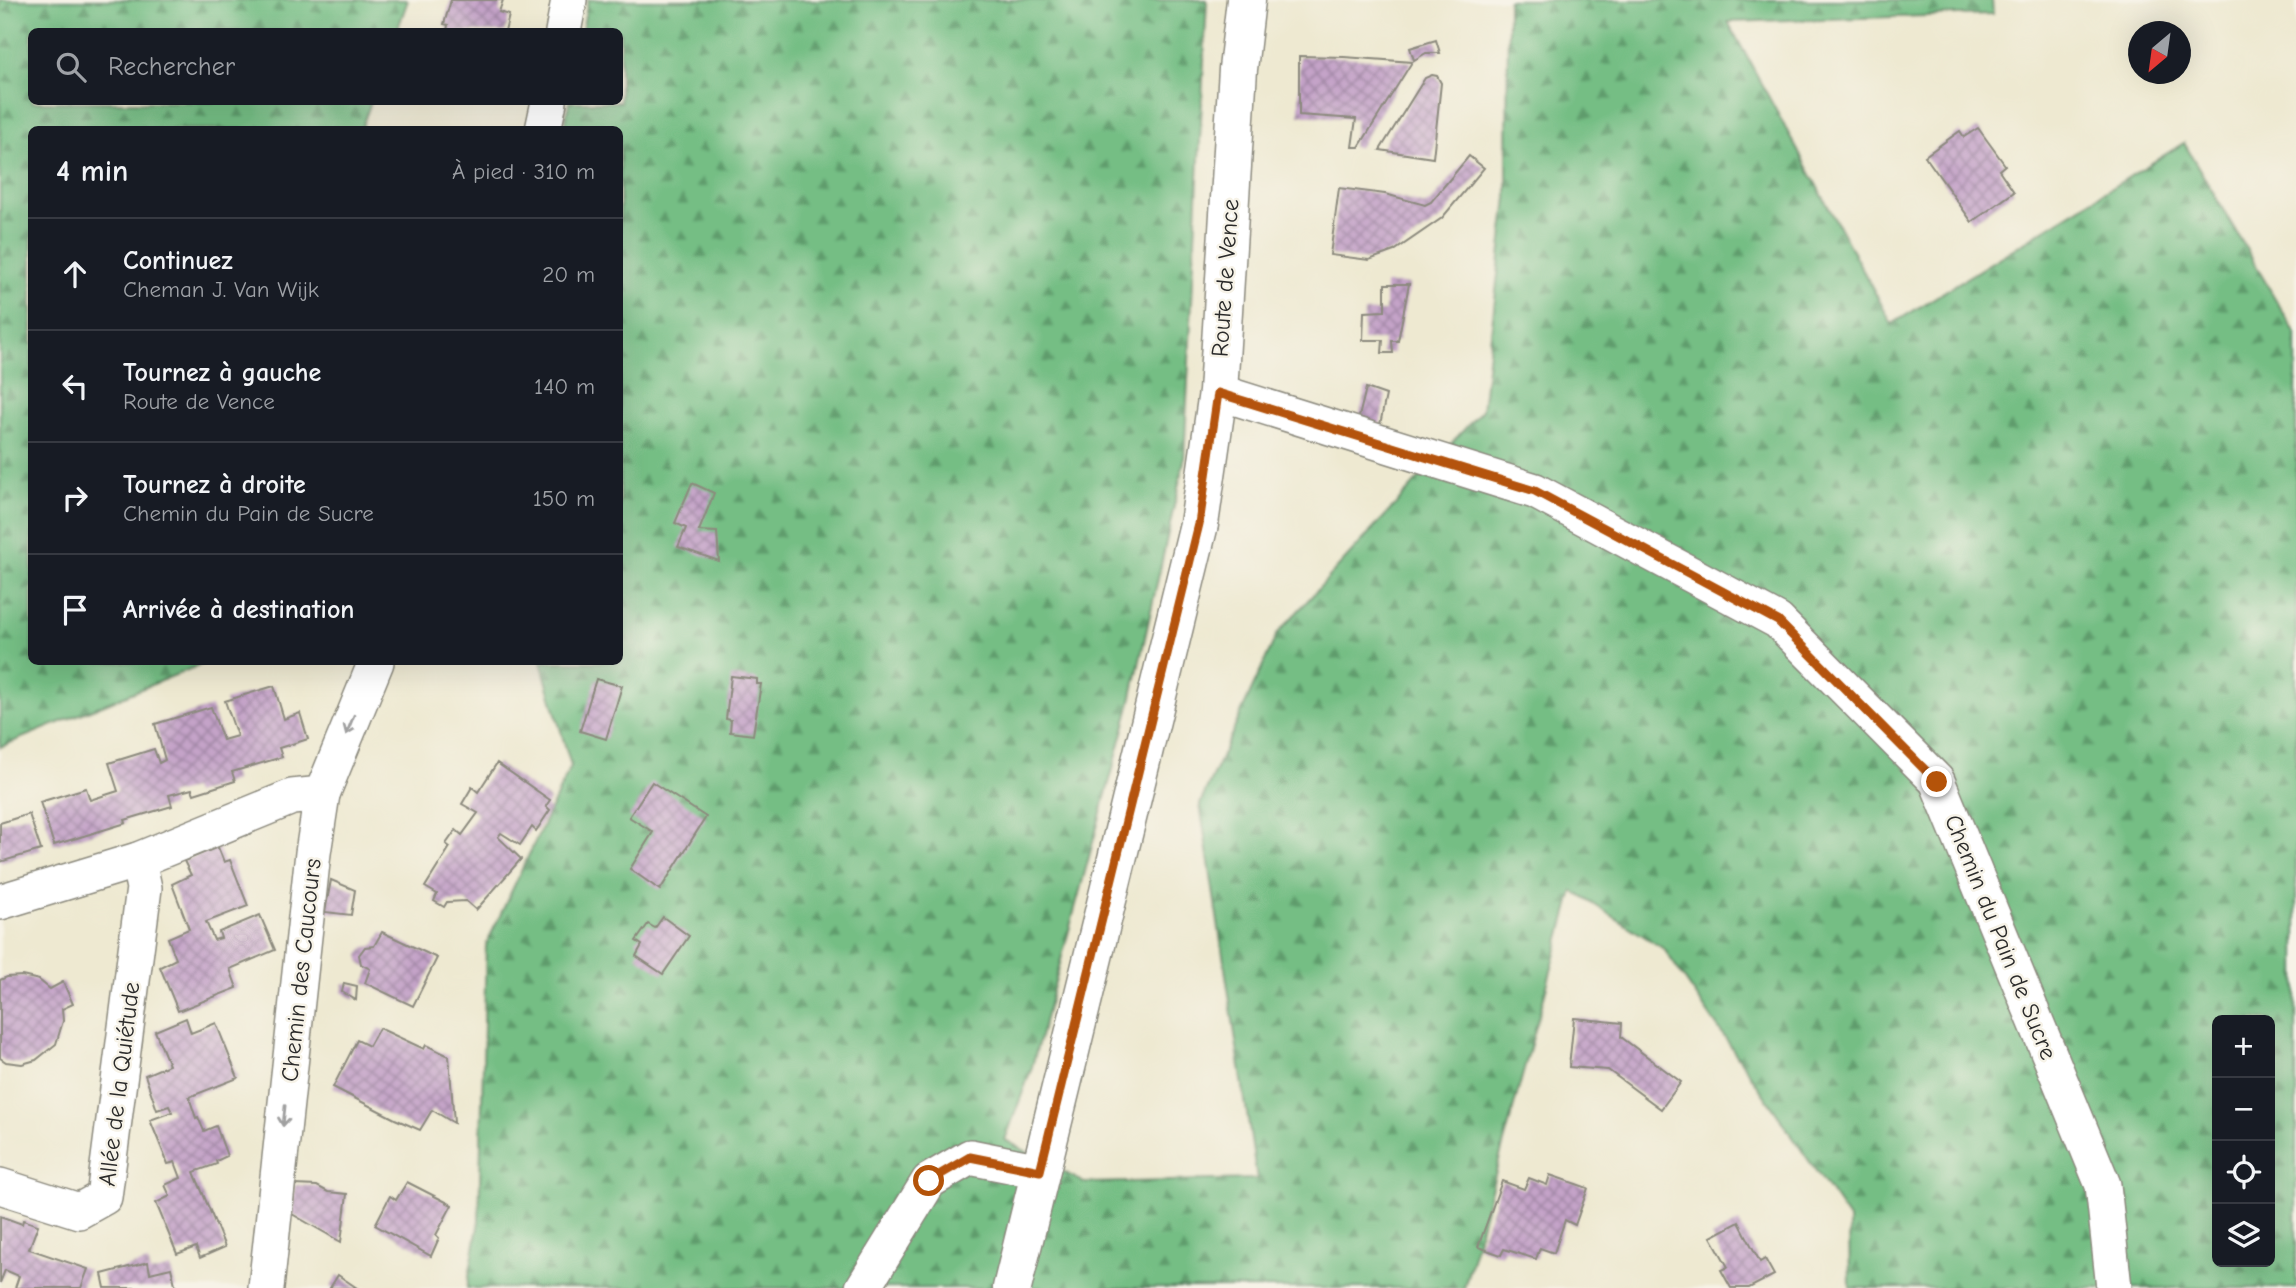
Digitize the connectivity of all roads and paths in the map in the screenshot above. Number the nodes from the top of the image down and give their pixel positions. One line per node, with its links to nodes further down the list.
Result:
1 (569, 0): 3 (street)
2 (1245, 0): 6 (main road, Route de Vence)
3 (564, 28)
4 (548, 105): 5 (street)
5 (544, 126)
6 (1218, 393): 11 (main road, Route de Vence); 16 (street, Chemin du Pain de Sucre)
7 (375, 665): 8 (street, Chemin des Caucours, one-way to 8)
8 (322, 794): 9 (street); 13 (street, Chemin des Caucours, one-way to 13)
9 (138, 860): 10 (street); 12 (street, Allée de la Quiétude)
10 (0, 902)
11 (1040, 1171): 14 (street); 15 (main road, Route de Vence)
12 (0, 1186)
13 (266, 1288)
14 (863, 1288)
15 (1012, 1288)
16 (2114, 1288)

